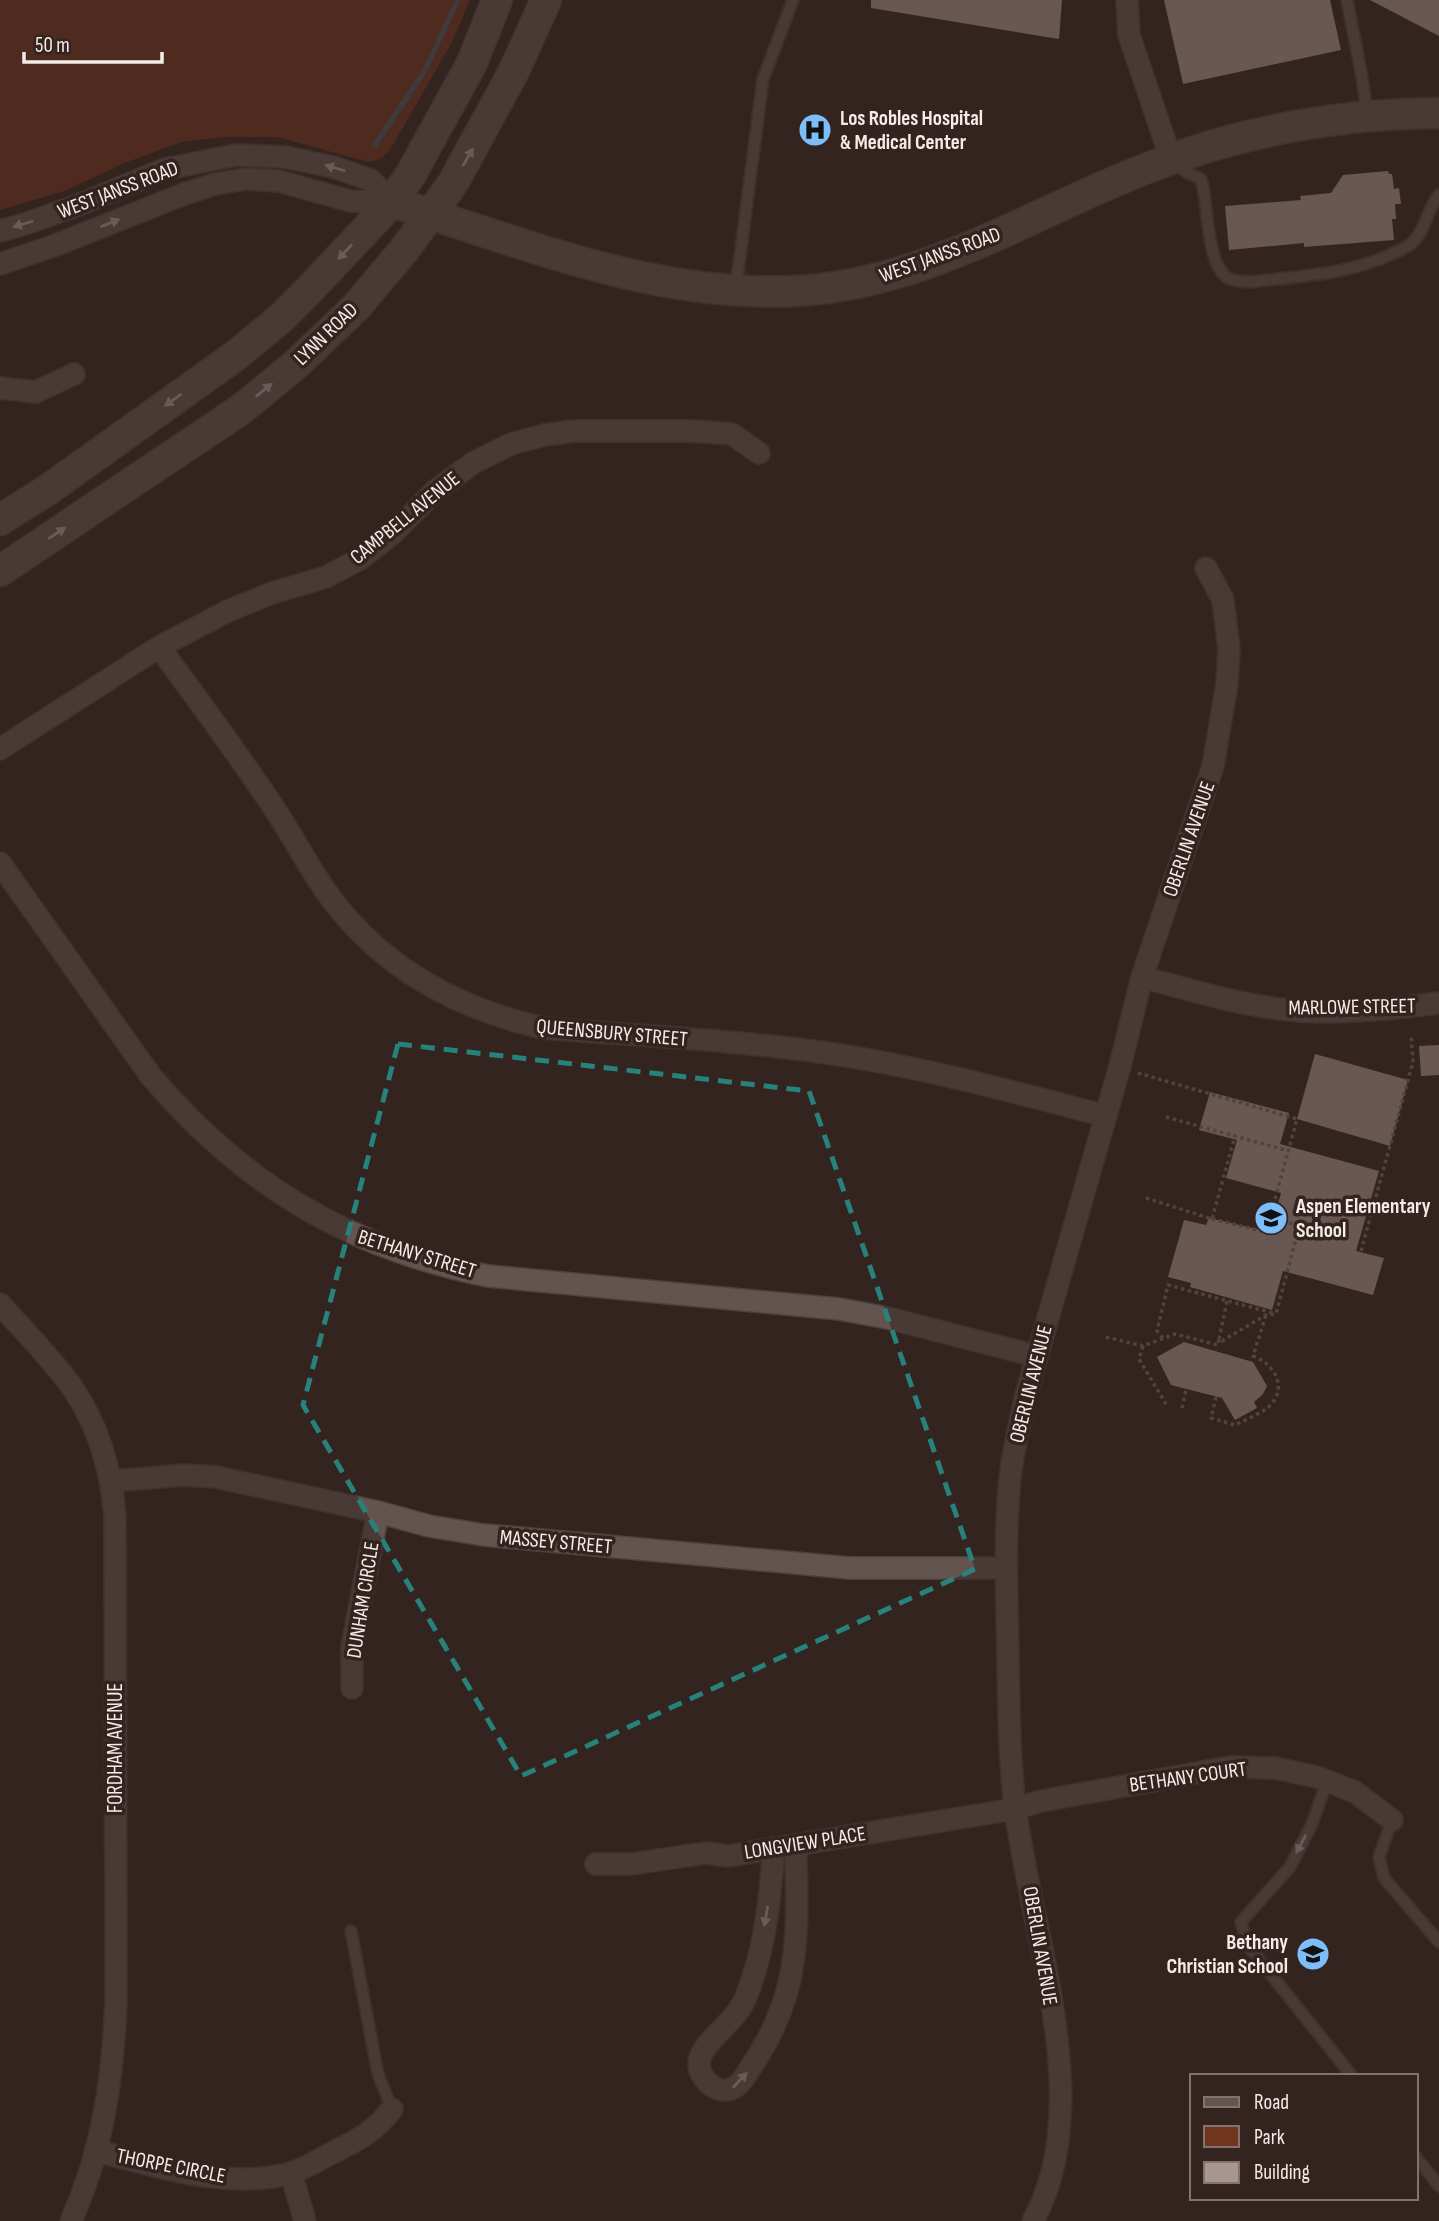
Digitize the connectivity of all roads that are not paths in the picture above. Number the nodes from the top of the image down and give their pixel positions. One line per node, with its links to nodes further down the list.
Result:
1 (497, 0): 10 (main road, LYNN ROAD)
2 (546, 0): 11 (main road, LYNN ROAD, one-way to 2)
3 (793, 0): 14 (lane)
4 (1127, 0): 8 (street)
5 (1347, 0): 7 (lane)
6 (1439, 113): 7 (main road, WEST JANSS ROAD)
7 (1367, 116): 8 (main road, WEST JANSS ROAD)
8 (1171, 159): 9 (lane); 14 (main road, WEST JANSS ROAD)
9 (1439, 195)
10 (392, 202): 11 (main road, WEST JANSS ROAD); 12 (street, WEST JANSS ROAD, one-way to 12); 13 (street, WEST JANSS ROAD, one-way to 10); 18 (main road, LYNN ROAD, one-way to 18)
11 (430, 214): 14 (main road, WEST JANSS ROAD); 20 (main road, LYNN ROAD, one-way to 11)
12 (0, 231)
13 (0, 264)
14 (735, 292)
15 (74, 374): 16 (street)
16 (0, 388)
17 (759, 453): 21 (street, CAMPBELL AVENUE)
18 (0, 520)
19 (1206, 568): 24 (street, OBERLIN AVENUE)
20 (0, 571)
21 (159, 647): 22 (street, CAMPBELL AVENUE); 26 (street, QUEENSBURY STREET)
22 (0, 749)
23 (0, 863): 28 (street, BETHANY STREET)
24 (1142, 977): 25 (street, MARLOWE STREET); 26 (street, OBERLIN AVENUE)
25 (1439, 1003)
26 (1106, 1116): 28 (street, OBERLIN AVENUE)
27 (0, 1304): 29 (street, FORDHAM AVENUE)
28 (1036, 1356): 31 (street, OBERLIN AVENUE)
29 (112, 1481): 30 (street, MASSEY STREET); 43 (street, FORDHAM AVENUE)
30 (378, 1512): 31 (street, MASSEY STREET); 32 (street, DUNHAM CIRCLE)
31 (1006, 1568): 34 (street, OBERLIN AVENUE)
32 (352, 1688)
33 (1327, 1781): 34 (street, BETHANY COURT); 35 (street, BETHANY COURT); 41 (lane, one-way to 41)
34 (1015, 1808): 36 (street, LONGVIEW PLACE); 49 (street, OBERLIN AVENUE)
35 (1392, 1820): 40 (lane)
36 (796, 1845): 37 (street, LONGVIEW PLACE); 37 (street, one-way to 36)
37 (774, 1848): 38 (street, LONGVIEW PLACE)
38 (596, 1864)
39 (351, 1931): 42 (lane)
40 (1439, 1942)
41 (1351, 2074)
42 (392, 2109): 45 (street, THORPE CIRCLE)
43 (97, 2151): 45 (street, THORPE CIRCLE); 47 (street, FORDHAM AVENUE)
44 (1418, 2160): 46 (lane)
45 (291, 2173): 48 (street)
46 (1439, 2186)
47 (71, 2221)
48 (304, 2221)
49 (1033, 2221)

